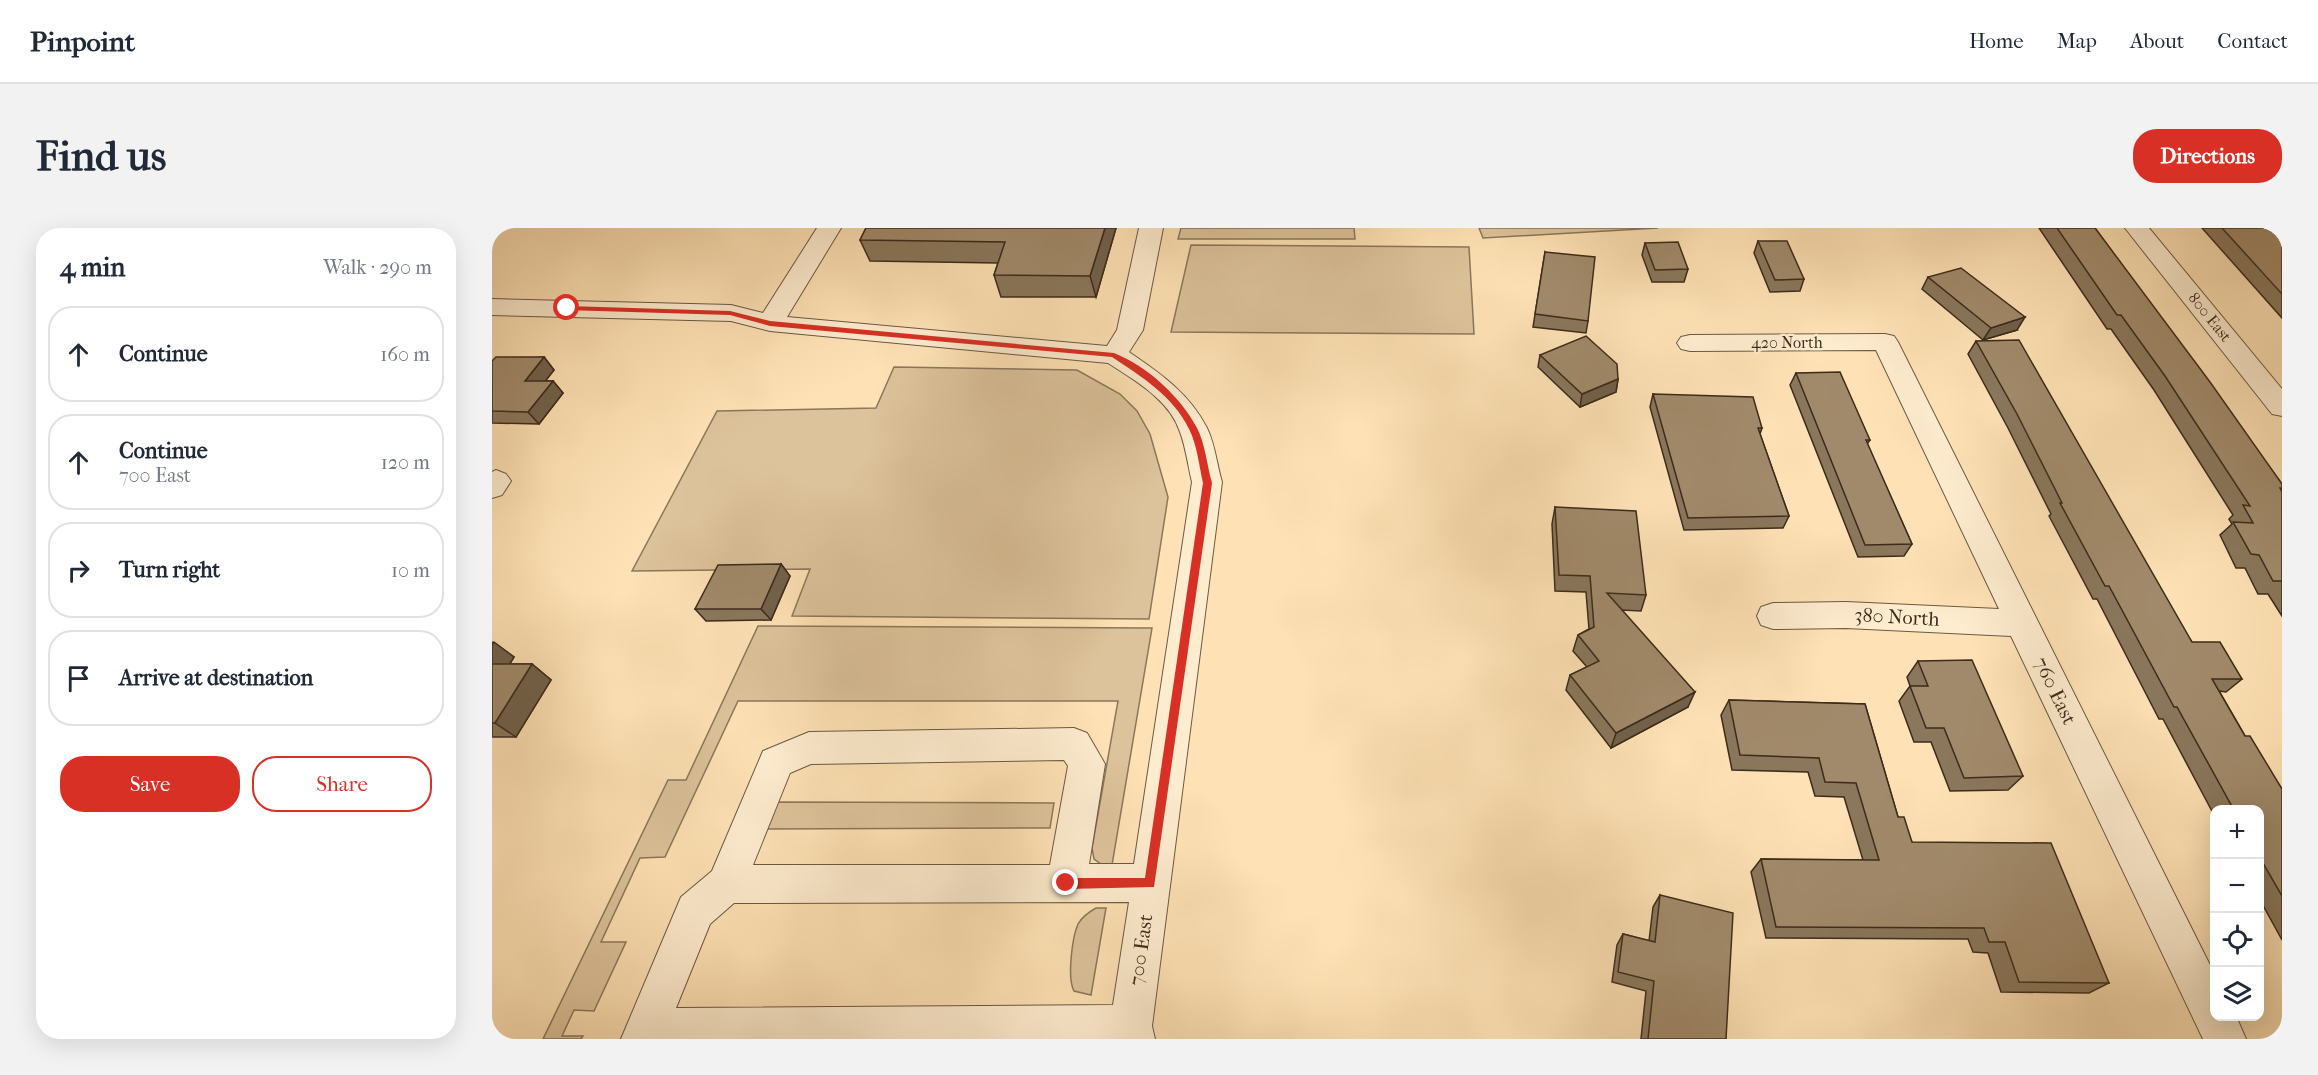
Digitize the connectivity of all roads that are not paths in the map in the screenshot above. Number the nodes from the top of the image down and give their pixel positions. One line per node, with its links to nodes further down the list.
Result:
1 (829, 228): 5 (street)
2 (1151, 228): 8 (street)
3 (2137, 228): 9 (street, 800 East)
4 (492, 307): 5 (street)
5 (770, 323): 8 (street)
6 (1885, 342): 7 (street, 420 North); 11 (street, 760 East)
7 (1690, 343)
8 (1114, 355): 13 (street, 700 East)
9 (2282, 407)
10 (1773, 616): 11 (street, 380 North)
11 (2022, 623): 17 (street, 760 East)
12 (1066, 883): 13 (street); 14 (street); 14 (street)
13 (1150, 883): 15 (street, 700 East)
14 (726, 884): 16 (street)
15 (1132, 1032): 16 (street)
16 (645, 1034)
17 (2225, 1039)

